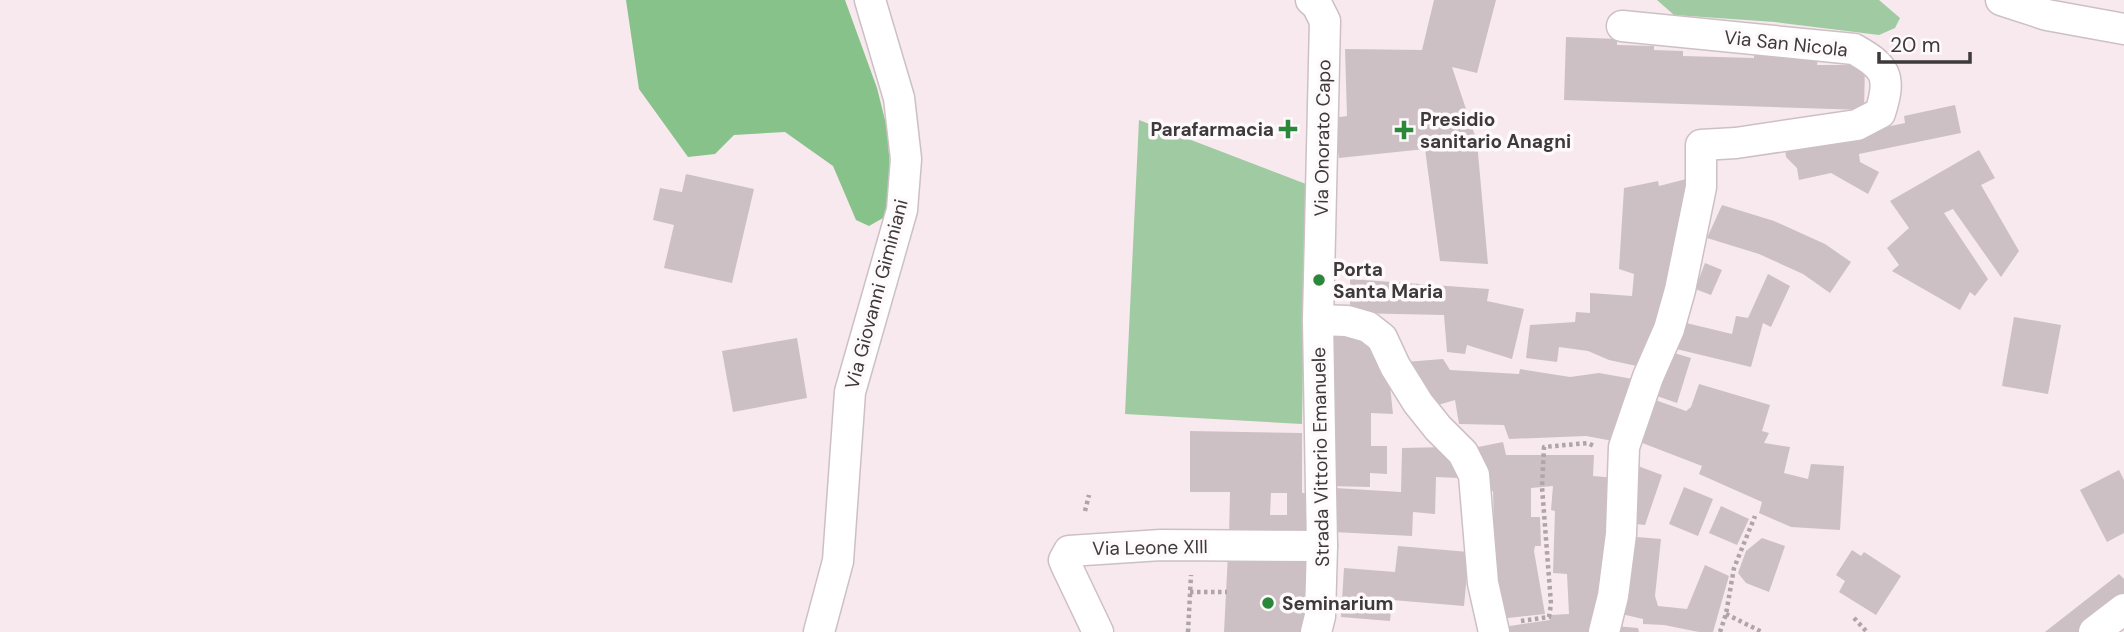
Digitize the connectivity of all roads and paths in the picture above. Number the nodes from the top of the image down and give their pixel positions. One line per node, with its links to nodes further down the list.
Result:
1 (870, 0): 20 (street, Via Giovanni Giminiani)
2 (1311, 0): 6 (street, Via Onorato Capo)
3 (2001, 0): 5 (street)
4 (1622, 26): 8 (street, Via San Nicola)
5 (2124, 29)
6 (1319, 281): 7 (street, Strada Vittorio Emanuele)
7 (1318, 320): 12 (street, Strada Vittorio Emanuele); 19 (street)
8 (1622, 459): 19 (path); 24 (street)
9 (1089, 495): 10 (path)
10 (1085, 511)
11 (1755, 516): 17 (path)
12 (1322, 546): 21 (street, Via Leone XIII); 23 (street, Strada Vittorio Emanuele)
13 (1191, 570): 14 (path)
14 (1190, 592): 15 (path); 22 (path)
15 (1227, 592)
16 (2124, 609): 28 (street)
17 (1726, 614): 25 (path); 26 (path)
18 (1854, 618): 27 (path)
19 (1504, 627)
20 (819, 632)
21 (1098, 632)
22 (1188, 632)
23 (1316, 632)
24 (1604, 632)
25 (1720, 632)
26 (1762, 632)
27 (1867, 632)
28 (2094, 632)

